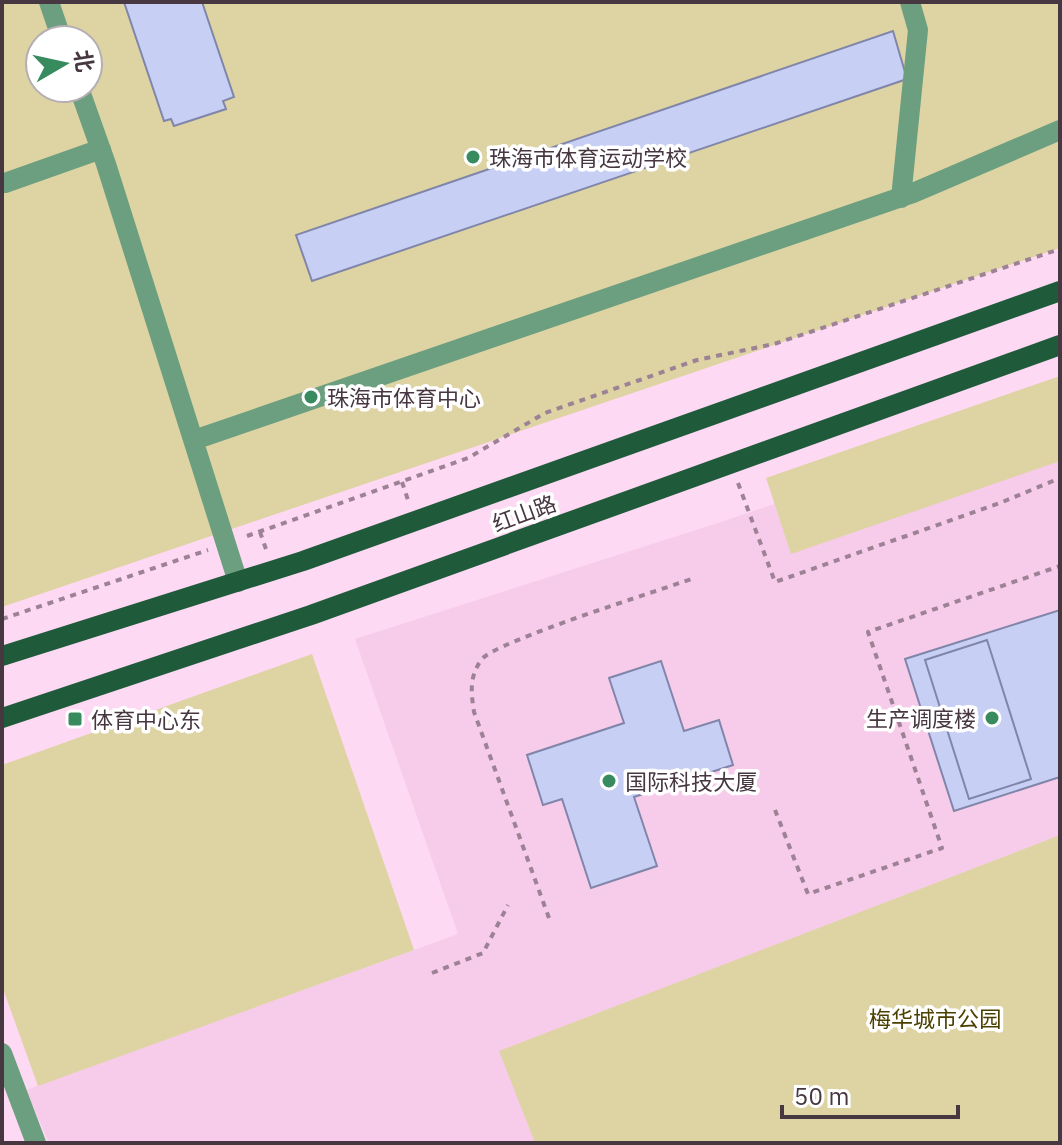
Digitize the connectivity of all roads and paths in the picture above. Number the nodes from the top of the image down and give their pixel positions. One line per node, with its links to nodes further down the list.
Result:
1 (49, 2): 3 (street)
2 (910, 2): 8 (street)
3 (57, 24)
4 (85, 104): 6 (street)
5 (1060, 130): 8 (street)
6 (101, 149): 7 (street); 12 (street)
7 (5, 183)
8 (901, 198): 12 (street)
9 (1060, 249): 15 (path)
10 (1060, 291): 18 (main road, 红山路)
11 (1060, 345): 13 (main road, 红山路)
12 (194, 440): 15 (street)
13 (730, 464): 14 (path); 21 (main road, 红山路)
14 (1060, 478)
15 (226, 544): 18 (street); 19 (path)
16 (1060, 566): 22 (path)
17 (694, 578): 24 (path)
18 (238, 582): 20 (main road, 红山路)
19 (2, 619)
20 (2, 656)
21 (2, 718)
22 (775, 810)
23 (508, 905): 25 (path)
24 (549, 918)
25 (432, 973)
26 (2, 1053): 27 (street)
27 (36, 1143)

